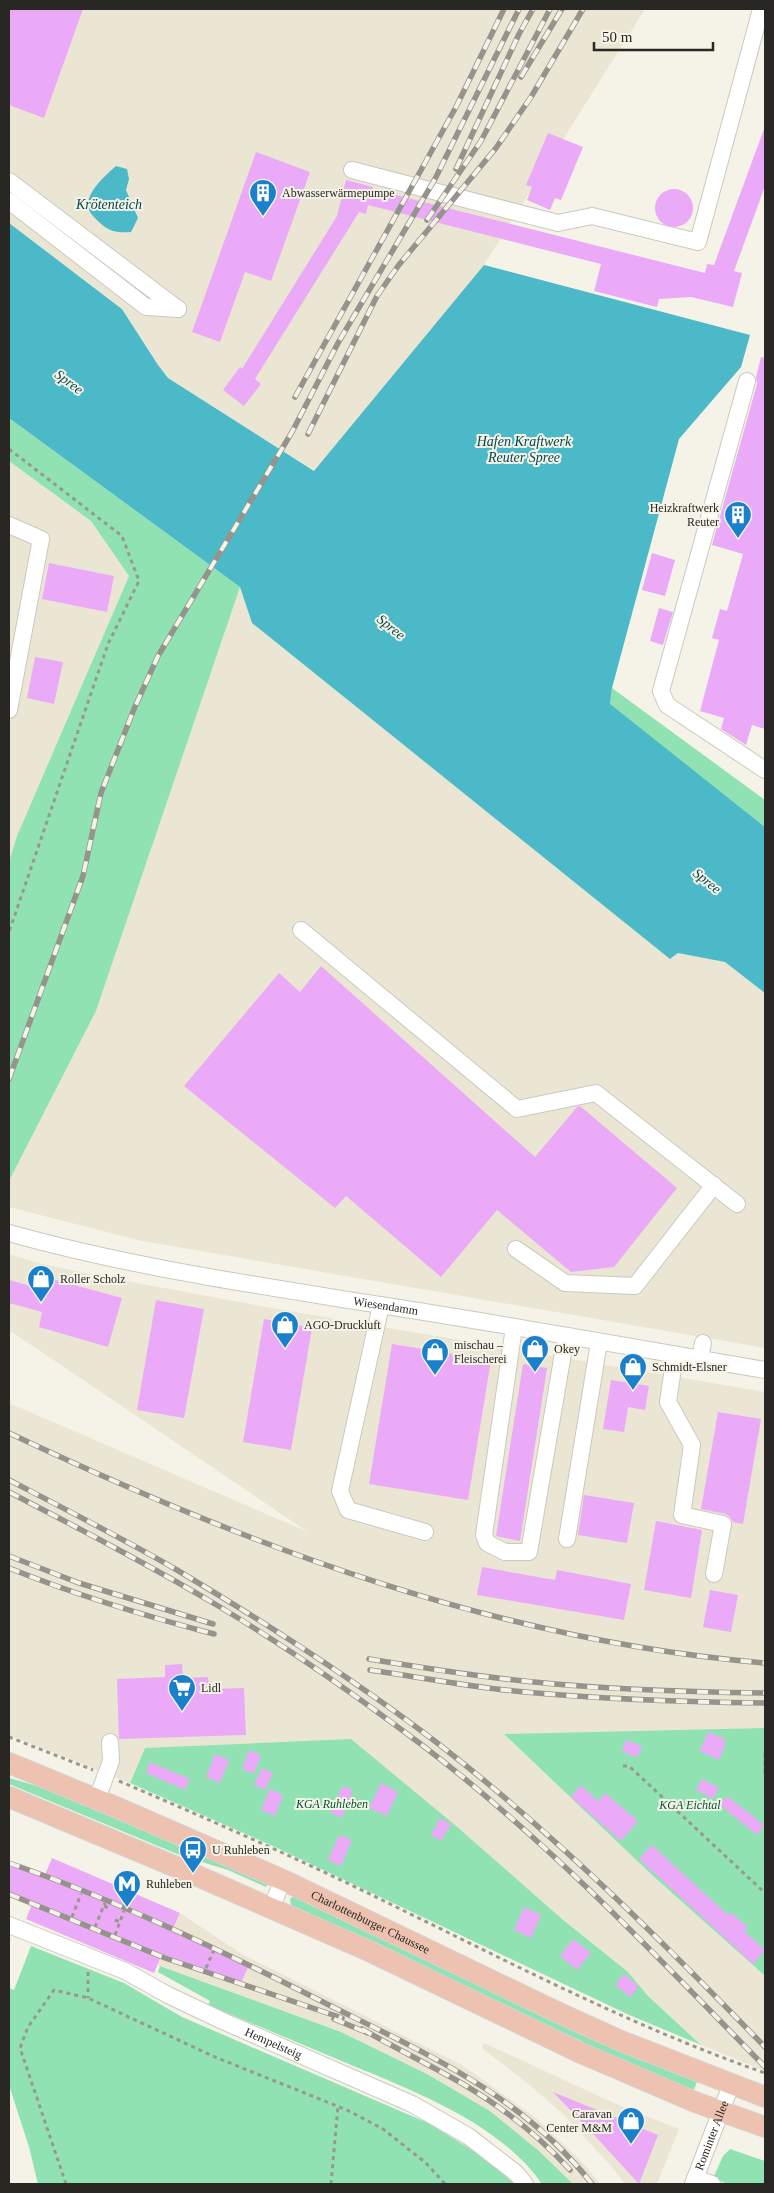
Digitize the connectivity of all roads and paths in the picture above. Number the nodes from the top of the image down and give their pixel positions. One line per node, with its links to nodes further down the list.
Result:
1 (761, 9): 2 (street)
2 (352, 170)
3 (9, 181): 4 (street)
4 (9, 201)
5 (747, 381): 9 (street)
6 (9, 449): 11 (path)
7 (9, 525): 8 (street)
8 (9, 710)
9 (765, 770)
10 (301, 930): 12 (street)
11 (9, 932)
12 (714, 1186): 13 (street); 15 (street)
13 (737, 1204)
14 (9, 1232): 16 (street, Wiesendamm)
15 (516, 1249)
16 (381, 1305): 17 (street, Wiesendamm); 22 (street)
17 (514, 1327): 18 (street, Wiesendamm); 18 (street)
18 (566, 1336): 19 (street, Wiesendamm)
19 (600, 1342): 20 (street, Wiesendamm); 23 (street)
20 (675, 1355): 21 (street, Wiesendamm); 24 (street)
21 (765, 1370)
22 (425, 1532)
23 (567, 1538)
24 (714, 1574)
25 (9, 1737): 31 (path)
26 (110, 1742): 31 (street)
27 (765, 1753): 30 (path)
28 (9, 1763): 33 (main road, Charlottenburger Chaussee)
29 (623, 1766): 37 (path)
30 (765, 1774)
31 (106, 1775): 33 (street); 52 (path)
32 (9, 1797): 39 (main road)
33 (97, 1799): 35 (main road, Charlottenburger Chaussee)
34 (118, 1878): 36 (path)
35 (283, 1880): 39 (street); 53 (main road, Charlottenburger Chaussee)
36 (115, 1886)
37 (765, 1893)
38 (81, 1894): 42 (path)
39 (271, 1908): 56 (main road)
40 (108, 1910): 46 (path)
41 (124, 1911): 44 (path)
42 (72, 1917)
43 (115, 1920): 44 (path)
44 (120, 1922): 47 (path)
45 (9, 1924): 49 (street, Hempelsteig)
46 (95, 1927)
47 (115, 1935)
48 (214, 1950): 50 (path)
49 (87, 1955): 51 (path); 62 (street, Hempelsteig)
50 (206, 1968)
51 (88, 1998): 55 (path); 59 (path)
52 (765, 2073)
53 (731, 2085): 54 (main road, Charlottenburger Chaussee); 56 (street, Rominter Allee)
54 (765, 2097)
55 (338, 2106): 60 (path); 61 (path)
56 (721, 2112): 57 (main road); 58 (street, Rominter Allee)
57 (765, 2127)
58 (694, 2181): 63 (street)
59 (66, 2184)
60 (331, 2184)
61 (446, 2184)
62 (525, 2184)
63 (712, 2184)

